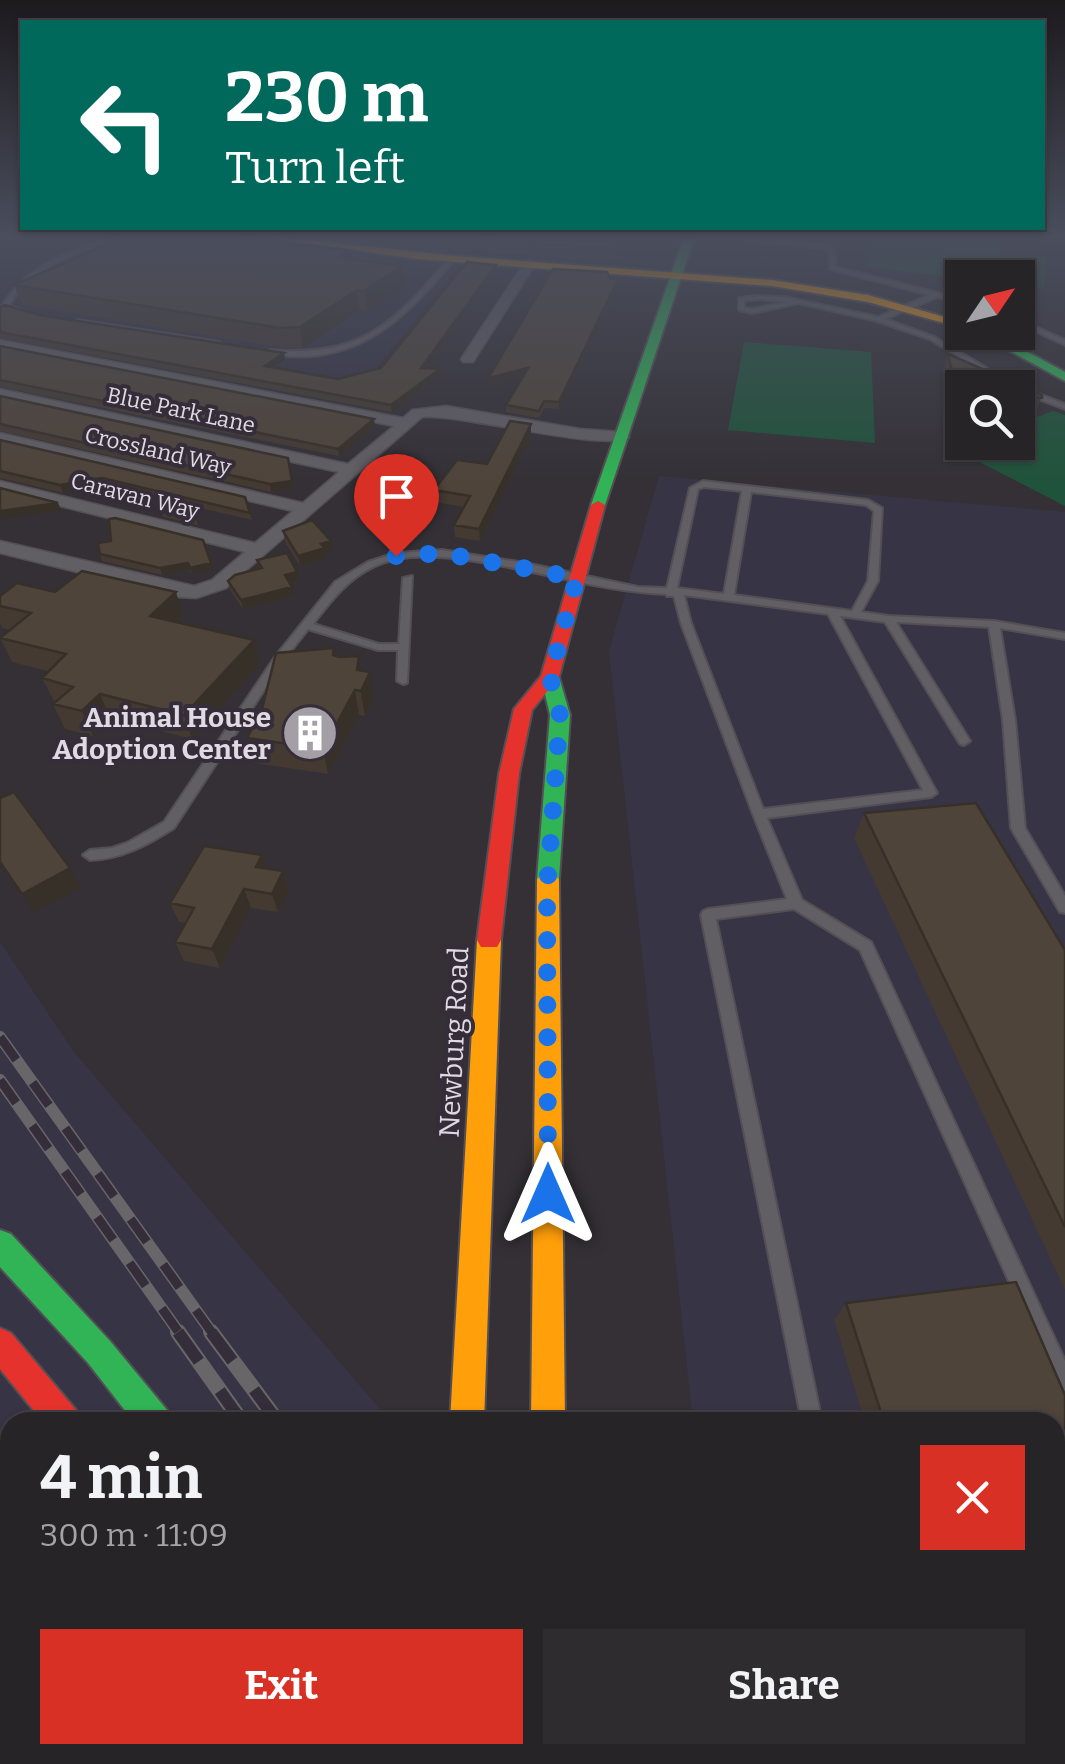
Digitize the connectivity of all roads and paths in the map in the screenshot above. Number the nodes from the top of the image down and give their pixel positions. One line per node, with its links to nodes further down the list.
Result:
1 (394, 317): 13 (lane)
2 (495, 317): 14 (street)
3 (661, 317): 19 (main road, Newburg Road)
4 (871, 317): 6 (lane)
5 (883, 317): 6 (lane)
6 (879, 319): 17 (lane)
7 (61, 320): 11 (lane)
8 (1035, 329): 9 (lane)
9 (1065, 343)
10 (0, 344): 18 (street)
11 (228, 346)
12 (1015, 350): 15 (main road)
13 (265, 351)
14 (468, 359)
15 (1065, 376)
16 (0, 394): 21 (street, Blue Park Lane)
17 (1065, 406)
18 (405, 423): 19 (street); 21 (street)
19 (621, 437): 28 (main road, Newburg Road)
20 (0, 438): 24 (street, Crossland Way)
21 (352, 470): 24 (street)
22 (0, 486): 26 (street, Caravan Way)
23 (747, 489): 29 (lane); 30 (lane); 32 (lane)
24 (306, 509): 26 (street)
25 (0, 547): 26 (street)
26 (260, 550)
27 (408, 578): 37 (lane)
28 (577, 578): 29 (lane); 35 (lane); 38 (main road, Newburg Road)
29 (674, 592): 30 (lane); 41 (lane)
30 (728, 598): 31 (lane)
31 (832, 611): 32 (lane); 41 (lane)
32 (855, 614): 33 (lane)
33 (889, 619): 34 (lane); 40 (lane)
34 (994, 624): 36 (lane); 44 (lane)
35 (306, 625): 37 (lane); 42 (lane)
36 (1065, 636)
37 (404, 646): 39 (lane)
38 (550, 677): 50 (main road, Newburg Road); 51 (main road, Newburg Road)
39 (403, 681)
40 (964, 741)
41 (759, 814): 43 (lane)
42 (90, 856)
43 (796, 903): 47 (lane); 52 (lane)
44 (1065, 908)
45 (0, 1245): 49 (main road)
46 (0, 1344): 48 (main road)
47 (1065, 1383)
48 (56, 1412)
49 (147, 1412)
50 (467, 1412)
51 (548, 1412)
52 (810, 1412)

